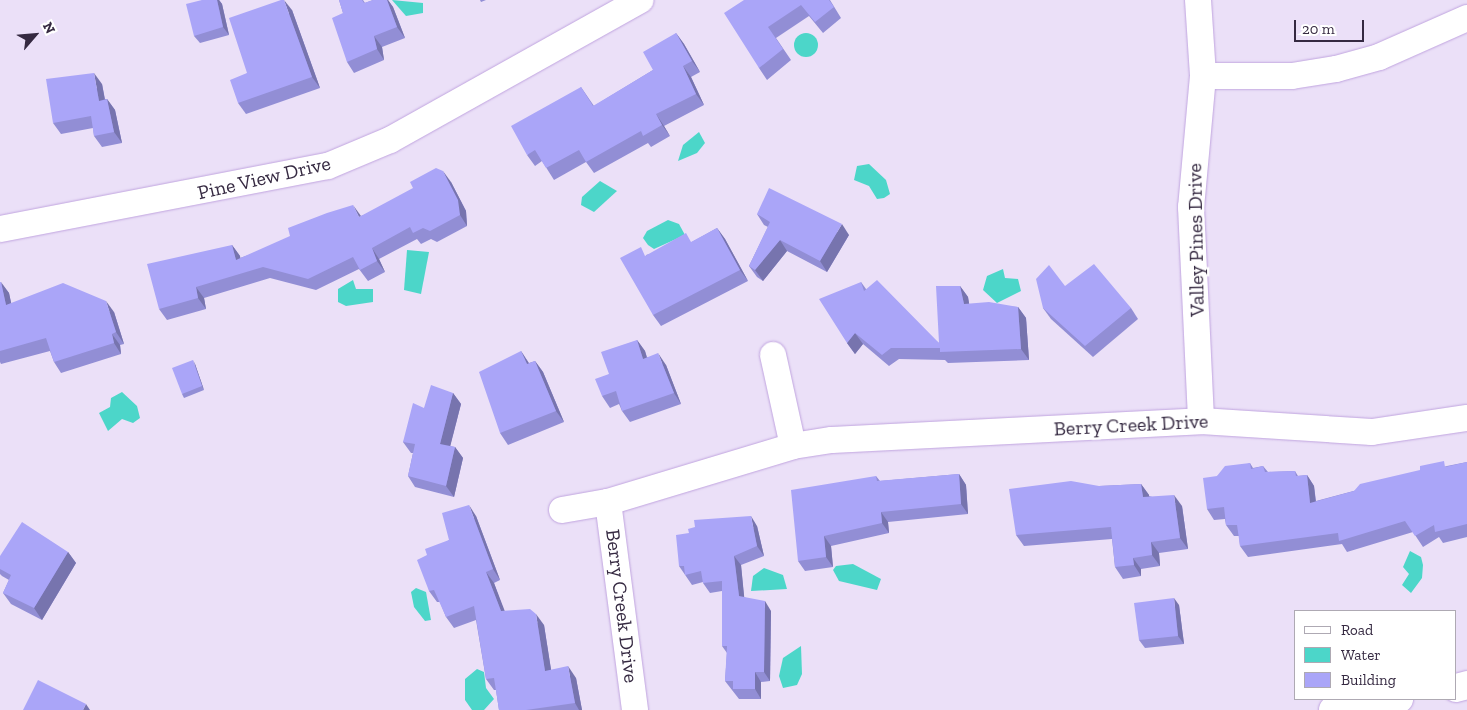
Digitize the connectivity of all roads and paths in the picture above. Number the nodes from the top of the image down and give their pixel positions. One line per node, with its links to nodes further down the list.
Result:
1 (640, 0): 5 (street, Pine View Drive)
2 (1198, 0): 4 (street, Valley Pines Drive)
3 (1467, 18): 4 (street)
4 (1203, 76): 8 (street, Valley Pines Drive)
5 (0, 229)
6 (773, 355): 9 (street)
7 (1467, 418): 8 (street, Berry Creek Drive)
8 (1202, 421): 9 (street, Berry Creek Drive)
9 (793, 446): 10 (street, Berry Creek Drive)
10 (608, 502): 11 (street, Berry Creek Drive); 13 (street, Berry Creek Drive)
11 (562, 510)
12 (1393, 700): 14 (main road)
13 (635, 710)
14 (1333, 710)

